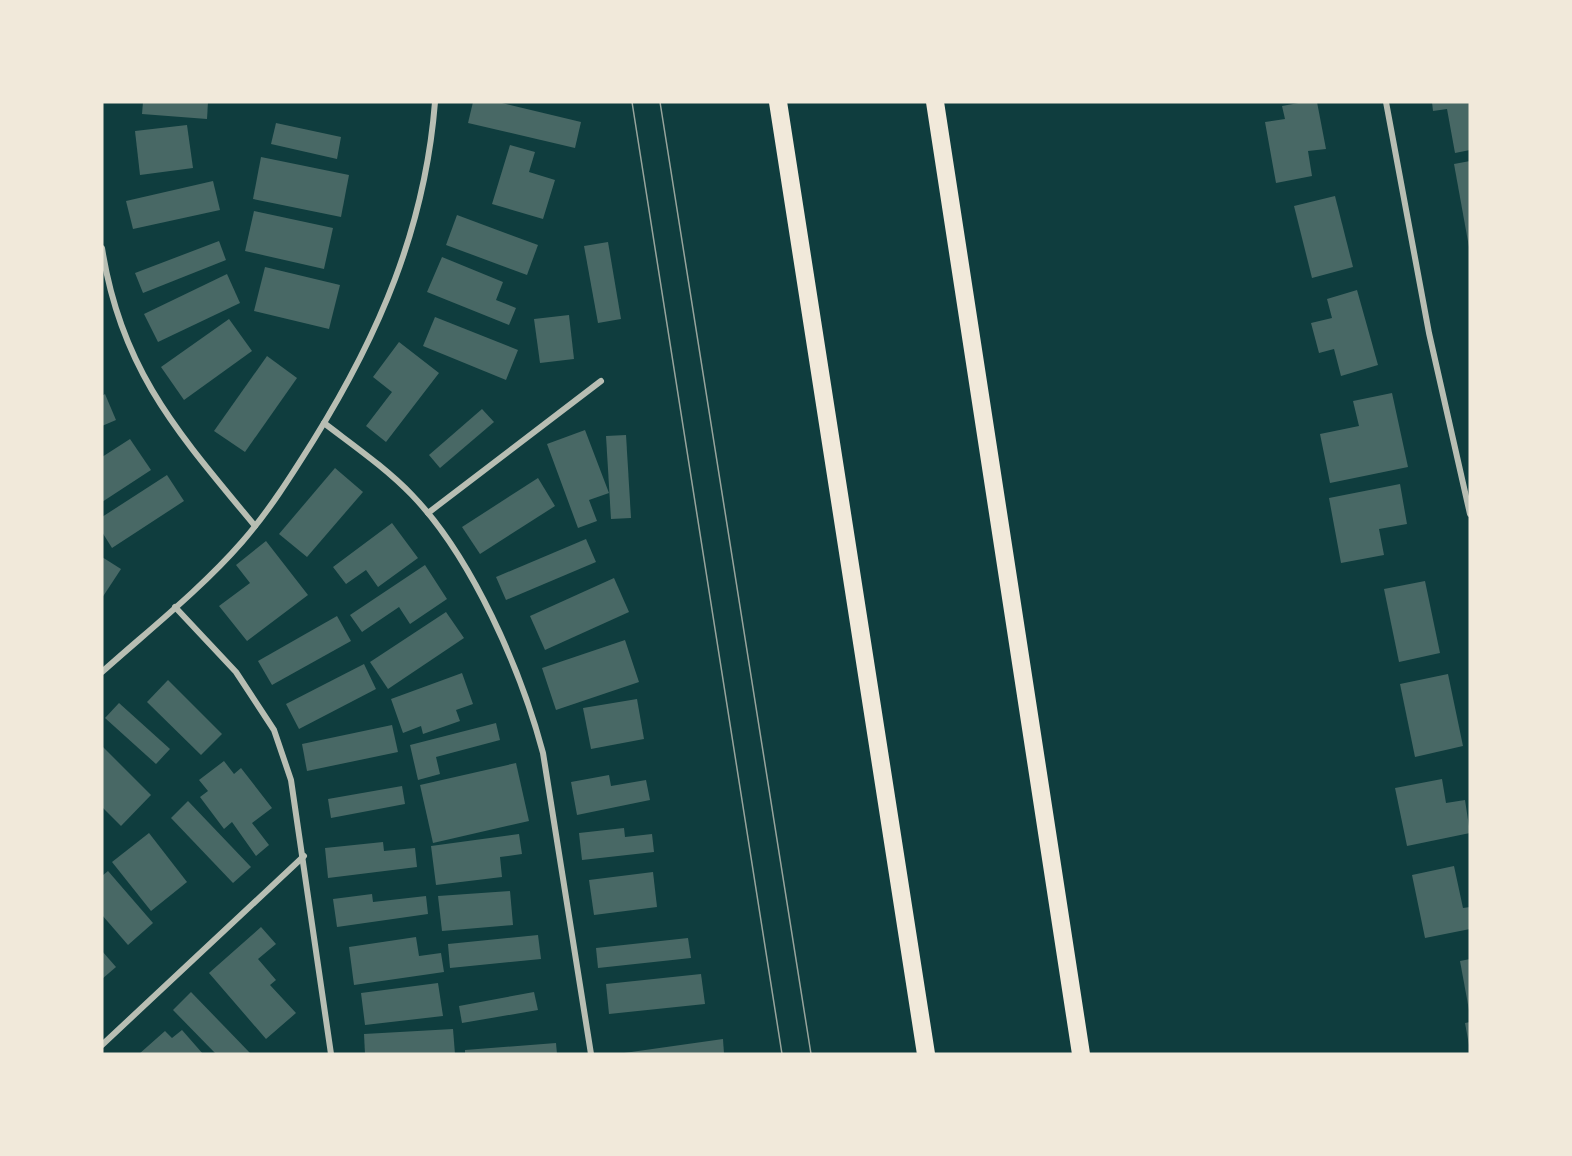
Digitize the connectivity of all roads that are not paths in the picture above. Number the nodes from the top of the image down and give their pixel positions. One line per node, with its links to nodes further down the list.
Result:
1 (435, 102): 7 (street)
2 (778, 102): 17 (highway)
3 (935, 102): 18 (highway)
4 (1386, 102): 9 (street)
5 (102, 248): 10 (street)
6 (601, 381): 8 (street)
7 (324, 423): 8 (street); 10 (street)
8 (428, 513): 16 (street)
9 (1470, 514)
10 (255, 526): 11 (street)
11 (174, 607): 12 (street); 13 (street)
12 (102, 672)
13 (304, 856): 14 (street); 15 (street)
14 (102, 1046)
15 (330, 1054)
16 (591, 1054)
17 (926, 1054)
18 (1081, 1054)

